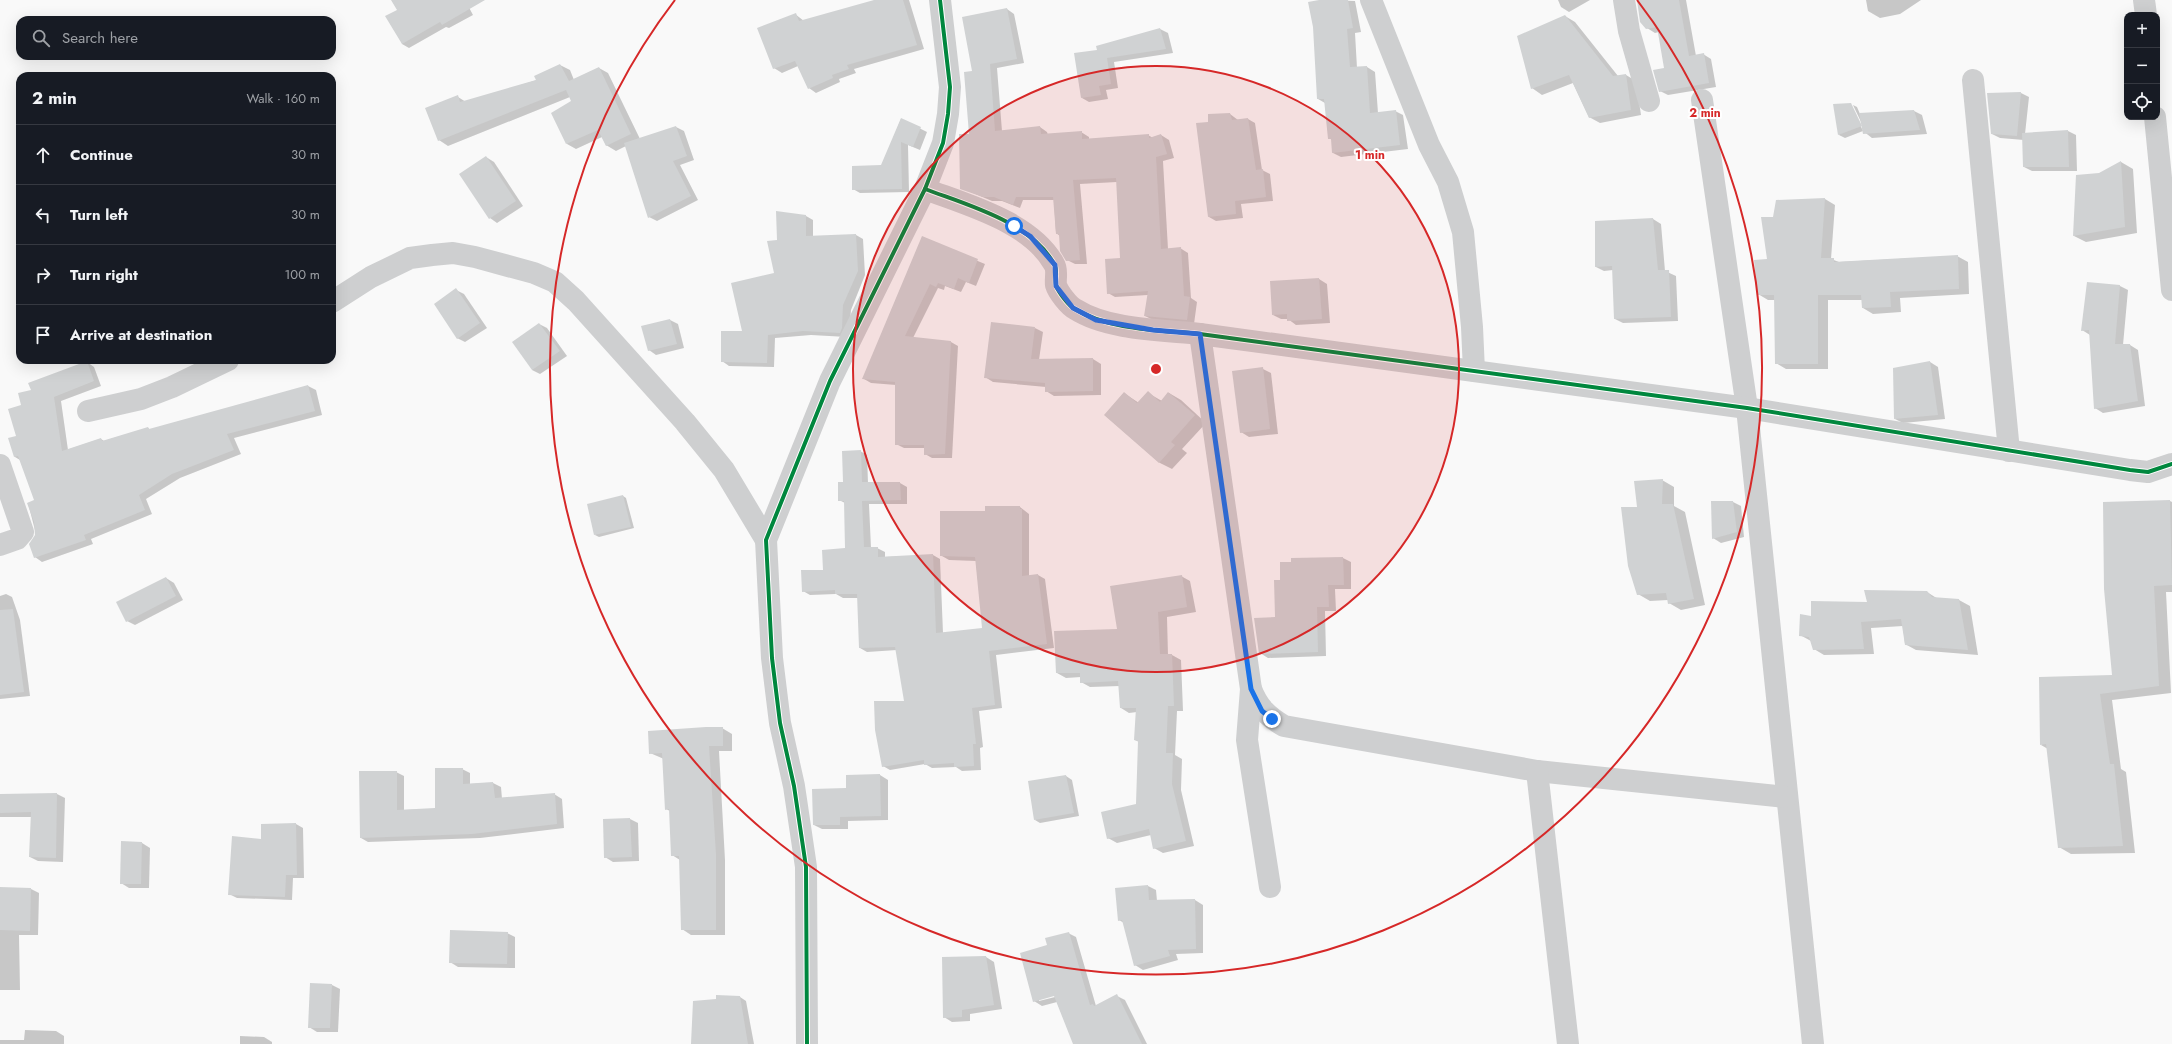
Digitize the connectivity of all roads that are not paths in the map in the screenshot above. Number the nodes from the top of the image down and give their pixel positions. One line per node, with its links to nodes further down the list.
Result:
1 (940, 0): 10 (street)
2 (1371, 0): 15 (street)
3 (1624, 0): 8 (street)
4 (2144, 0): 5 (street)
5 (2146, 12)
6 (1973, 80): 18 (street)
7 (1702, 100): 16 (street)
8 (1649, 101)
9 (2155, 120): 11 (street)
10 (925, 189): 13 (street); 21 (street)
11 (2172, 290)
12 (336, 300): 21 (street)
13 (1200, 334): 15 (street); 23 (street)
14 (220, 364): 17 (street)
15 (1474, 371): 16 (street)
16 (1747, 408): 18 (street); 25 (street)
17 (88, 411)
18 (2009, 451): 19 (street)
19 (2172, 464)
20 (0, 466): 22 (street)
21 (766, 540): 27 (street)
22 (0, 545)
23 (1251, 689): 24 (street); 26 (street)
24 (1537, 770): 25 (street); 28 (street)
25 (1786, 797): 29 (street)
26 (1270, 887)
27 (807, 1044)
28 (1568, 1044)
29 (1813, 1044)

